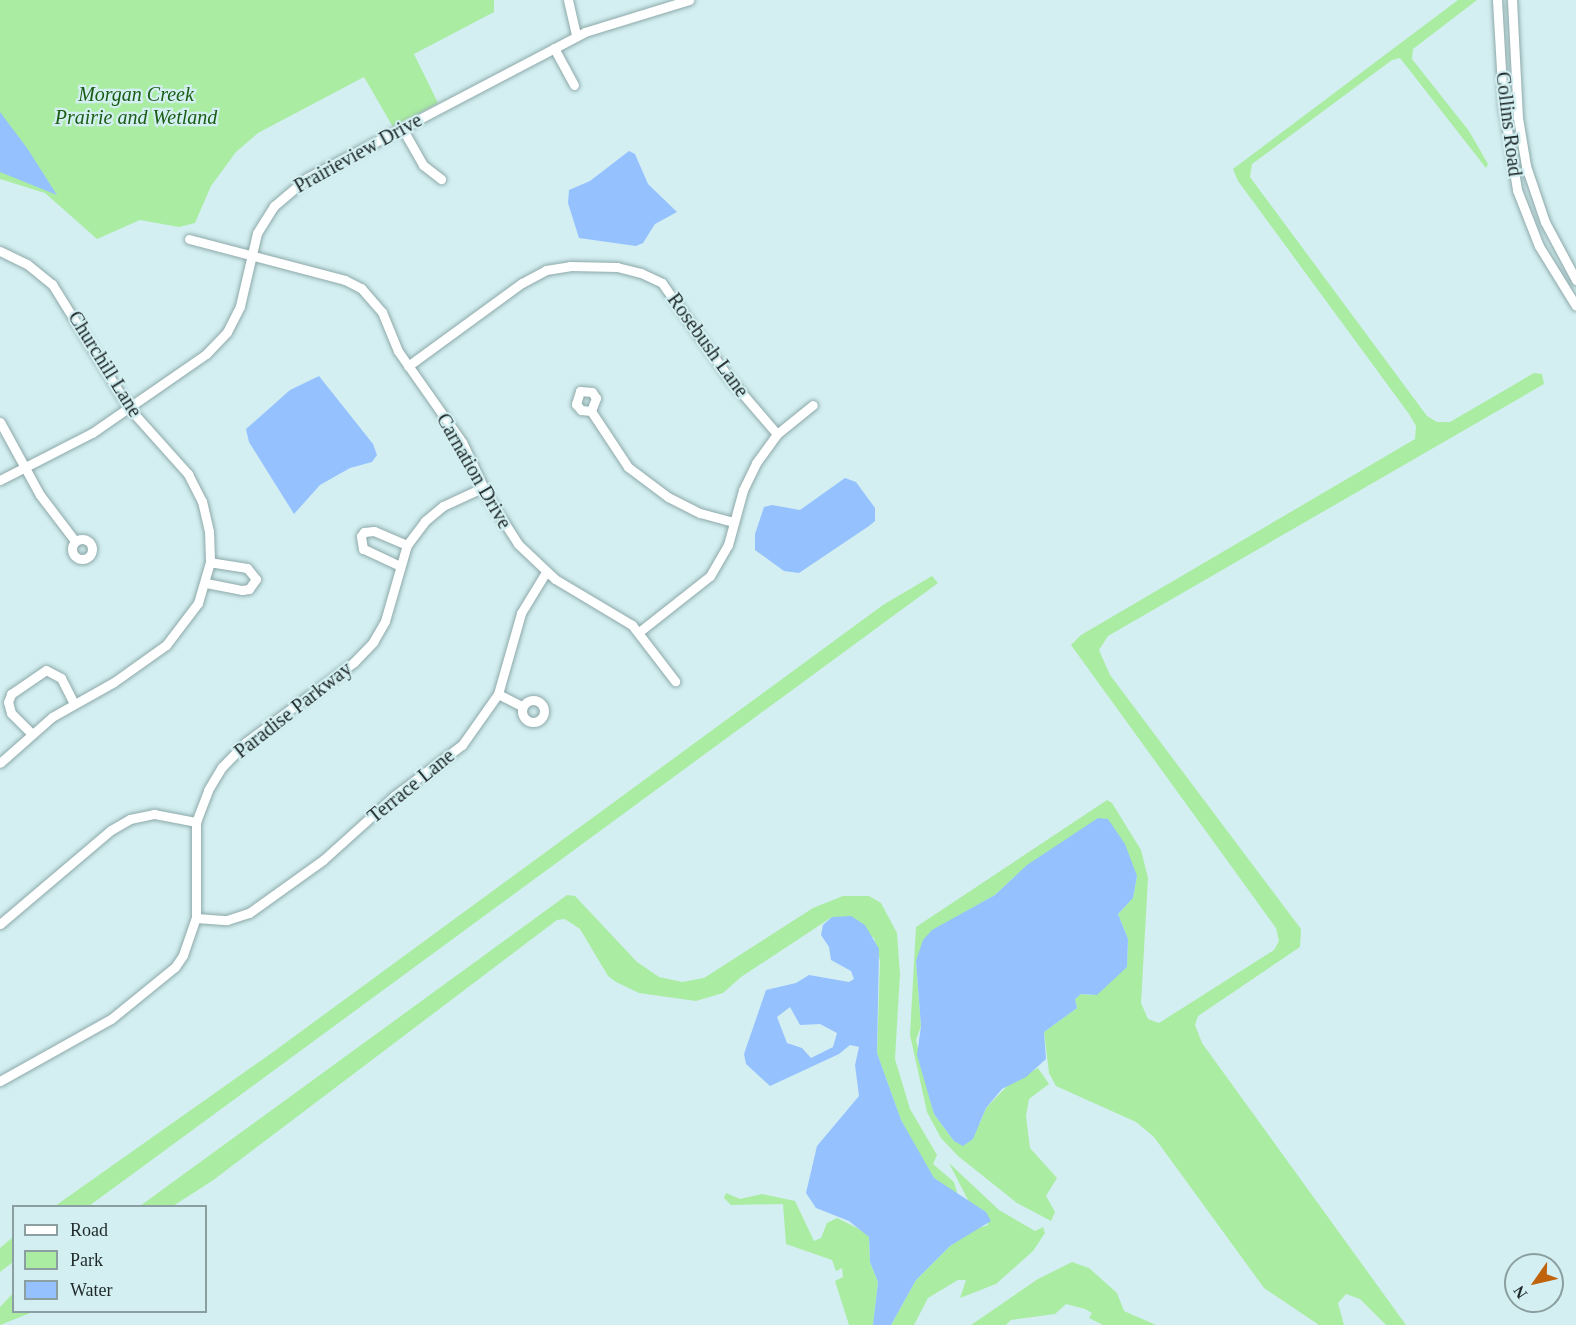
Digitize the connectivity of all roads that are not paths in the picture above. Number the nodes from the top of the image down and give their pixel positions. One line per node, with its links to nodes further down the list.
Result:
1 (568, 0): 5 (street)
2 (689, 0): 5 (street, Prairieview Drive)
3 (1497, 0): 14 (street, Collins Road)
4 (1512, 0): 13 (street, Collins Road)
5 (576, 36): 6 (street, Prairieview Drive)
6 (554, 48): 7 (street); 8 (street, Prairieview Drive)
7 (574, 86)
8 (402, 128): 9 (street); 12 (street, Prairieview Drive)
9 (441, 179)
10 (189, 239): 12 (street, Carnation Drive)
11 (0, 251): 17 (street, Churchill Lane)
12 (250, 256): 15 (street, Carnation Drive); 17 (street, Prairieview Drive)
13 (1576, 280)
14 (1576, 306)
15 (408, 366): 20 (street, Rosebush Lane); 23 (street, Carnation Drive)
16 (813, 405): 20 (street)
17 (129, 408): 21 (street, Prairieview Drive); 27 (street, Churchill Lane)
18 (591, 411): 24 (street)
19 (0, 422): 21 (street)
20 (777, 434): 24 (street)
21 (26, 468): 22 (street, Prairieview Drive); 25 (street)
22 (0, 480)
23 (484, 487): 26 (street, Paradise Parkway); 29 (street, Carnation Drive)
24 (734, 522): 31 (street)
25 (75, 541)
26 (406, 545): 28 (street, Paradise Parkway); 28 (street)
27 (210, 562): 30 (street, Churchill Lane); 30 (street)
28 (398, 565): 38 (street, Paradise Parkway)
29 (546, 572): 31 (street, Carnation Drive); 33 (street, Terrace Lane)
30 (206, 584): 34 (street, Churchill Lane)
31 (639, 632): 32 (street, Carnation Drive)
32 (675, 681)
33 (498, 694): 35 (street); 39 (street, Terrace Lane)
34 (74, 704): 36 (street, Churchill Lane); 36 (street)
35 (522, 706)
36 (31, 733): 37 (street, Churchill Lane)
37 (0, 763)
38 (196, 822): 39 (street, Paradise Parkway); 40 (street)
39 (196, 918): 41 (street, Paradise Parkway)
40 (0, 924)
41 (0, 1081)

